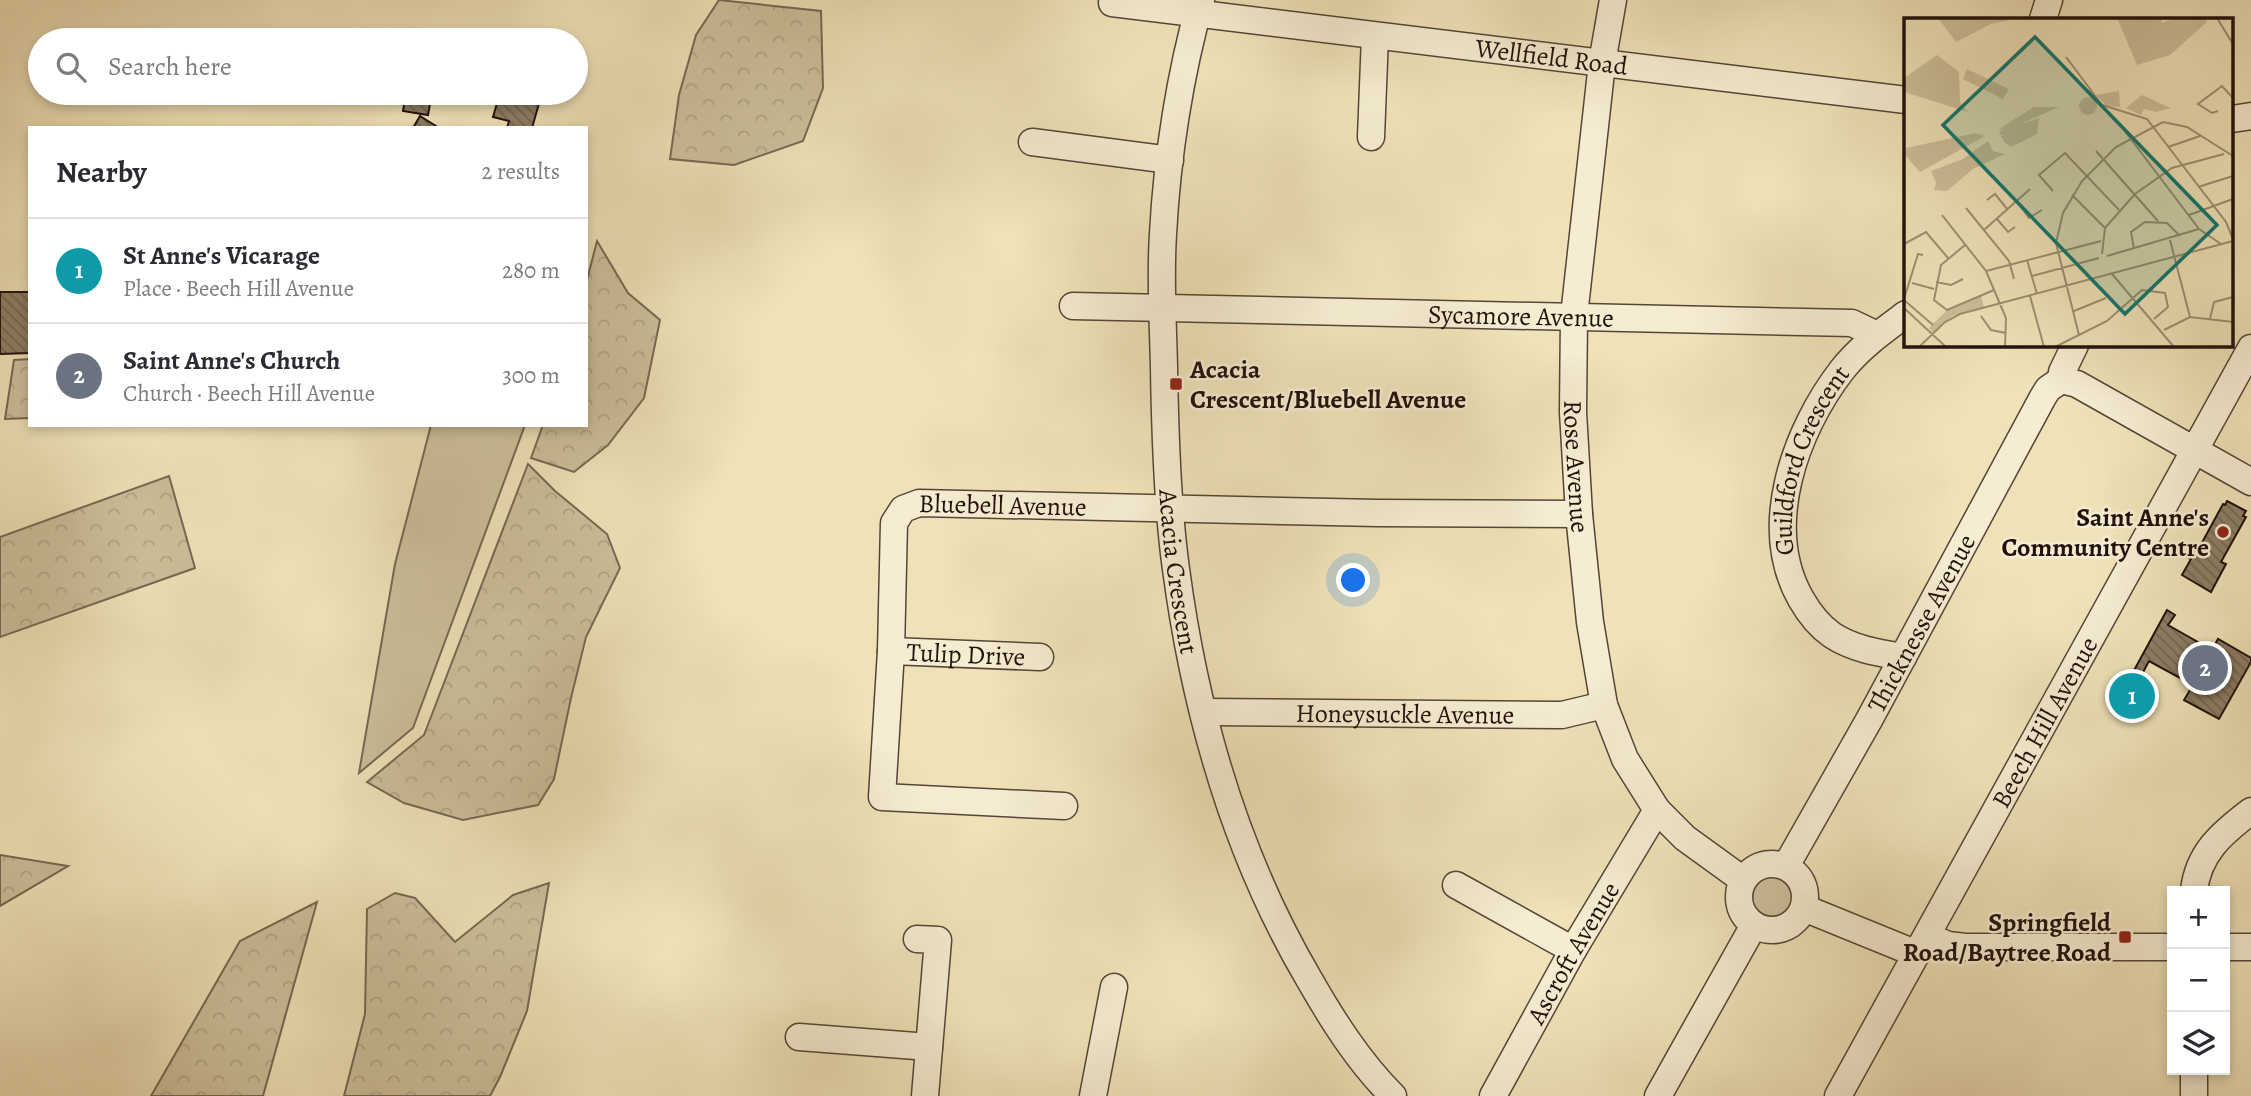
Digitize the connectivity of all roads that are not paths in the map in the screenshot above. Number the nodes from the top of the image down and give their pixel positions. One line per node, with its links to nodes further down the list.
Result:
1 (1613, 0): 7 (street, Rose Avenue)
2 (2049, 0): 5 (street)
3 (1112, 4): 4 (street, Wellfield Road)
4 (1199, 7): 6 (street, Wellfield Road); 11 (street, Acacia Crescent)
5 (2043, 18)
6 (1376, 36): 7 (street, Wellfield Road); 9 (street)
7 (1602, 63): 8 (street, Wellfield Road); 15 (street, Rose Avenue)
8 (1904, 100)
9 (1371, 137)
10 (1032, 142): 11 (street)
11 (1170, 160): 13 (street, Acacia Crescent)
12 (1073, 306): 13 (street, Sycamore Avenue)
13 (1163, 307): 15 (street, Sycamore Avenue); 22 (street, Acacia Crescent)
14 (1904, 315): 16 (street, Guildford Crescent)
15 (1574, 316): 16 (street, Sycamore Avenue); 23 (street, Rose Avenue)
16 (1877, 335): 26 (street, Guildford Crescent)
17 (2075, 346): 19 (street, Thicknesse Avenue)
18 (2251, 348): 20 (street, Beech Hill Avenue)
19 (2061, 380): 20 (street); 26 (street, Thicknesse Avenue)
20 (2195, 450): 21 (street); 39 (street, Beech Hill Avenue)
21 (2251, 482)
22 (1171, 508): 23 (street, Bluebell Avenue); 24 (street, Bluebell Avenue); 28 (street, Acacia Crescent)
23 (1578, 514): 27 (street, Rose Avenue)
24 (891, 651): 25 (street, Tulip Drive); 29 (street, Bluebell Avenue)
25 (1040, 657)
26 (1903, 657): 32 (street, Thicknesse Avenue)
27 (1604, 705): 28 (street, Honeysuckle Avenue); 30 (street, Rose Avenue)
28 (1204, 712): 50 (street, Acacia Crescent)
29 (1064, 806)
30 (1657, 810): 33 (street, Rose Avenue); 43 (street, Ascroft Avenue)
31 (2251, 811): 35 (street)
32 (1786, 866): 33 (street); 36 (street)
33 (1743, 880): 37 (street)
34 (1456, 885): 43 (street)
35 (2195, 886)
36 (1804, 908): 37 (street); 39 (street)
37 (1754, 925): 52 (street)
38 (917, 939): 46 (street)
39 (1922, 945): 40 (street); 53 (street, Beech Hill Avenue)
40 (2167, 947)
41 (2230, 947): 42 (street)
42 (2251, 947)
43 (1573, 950): 51 (street, Ascroft Avenue)
44 (1114, 987): 49 (street)
45 (799, 1037): 46 (street)
46 (929, 1047): 48 (street)
47 (2194, 1075): 54 (street)
48 (926, 1096)
49 (1093, 1096)
50 (1393, 1096)
51 (1493, 1096)
52 (1658, 1096)
53 (1838, 1096)
54 (2194, 1096)

